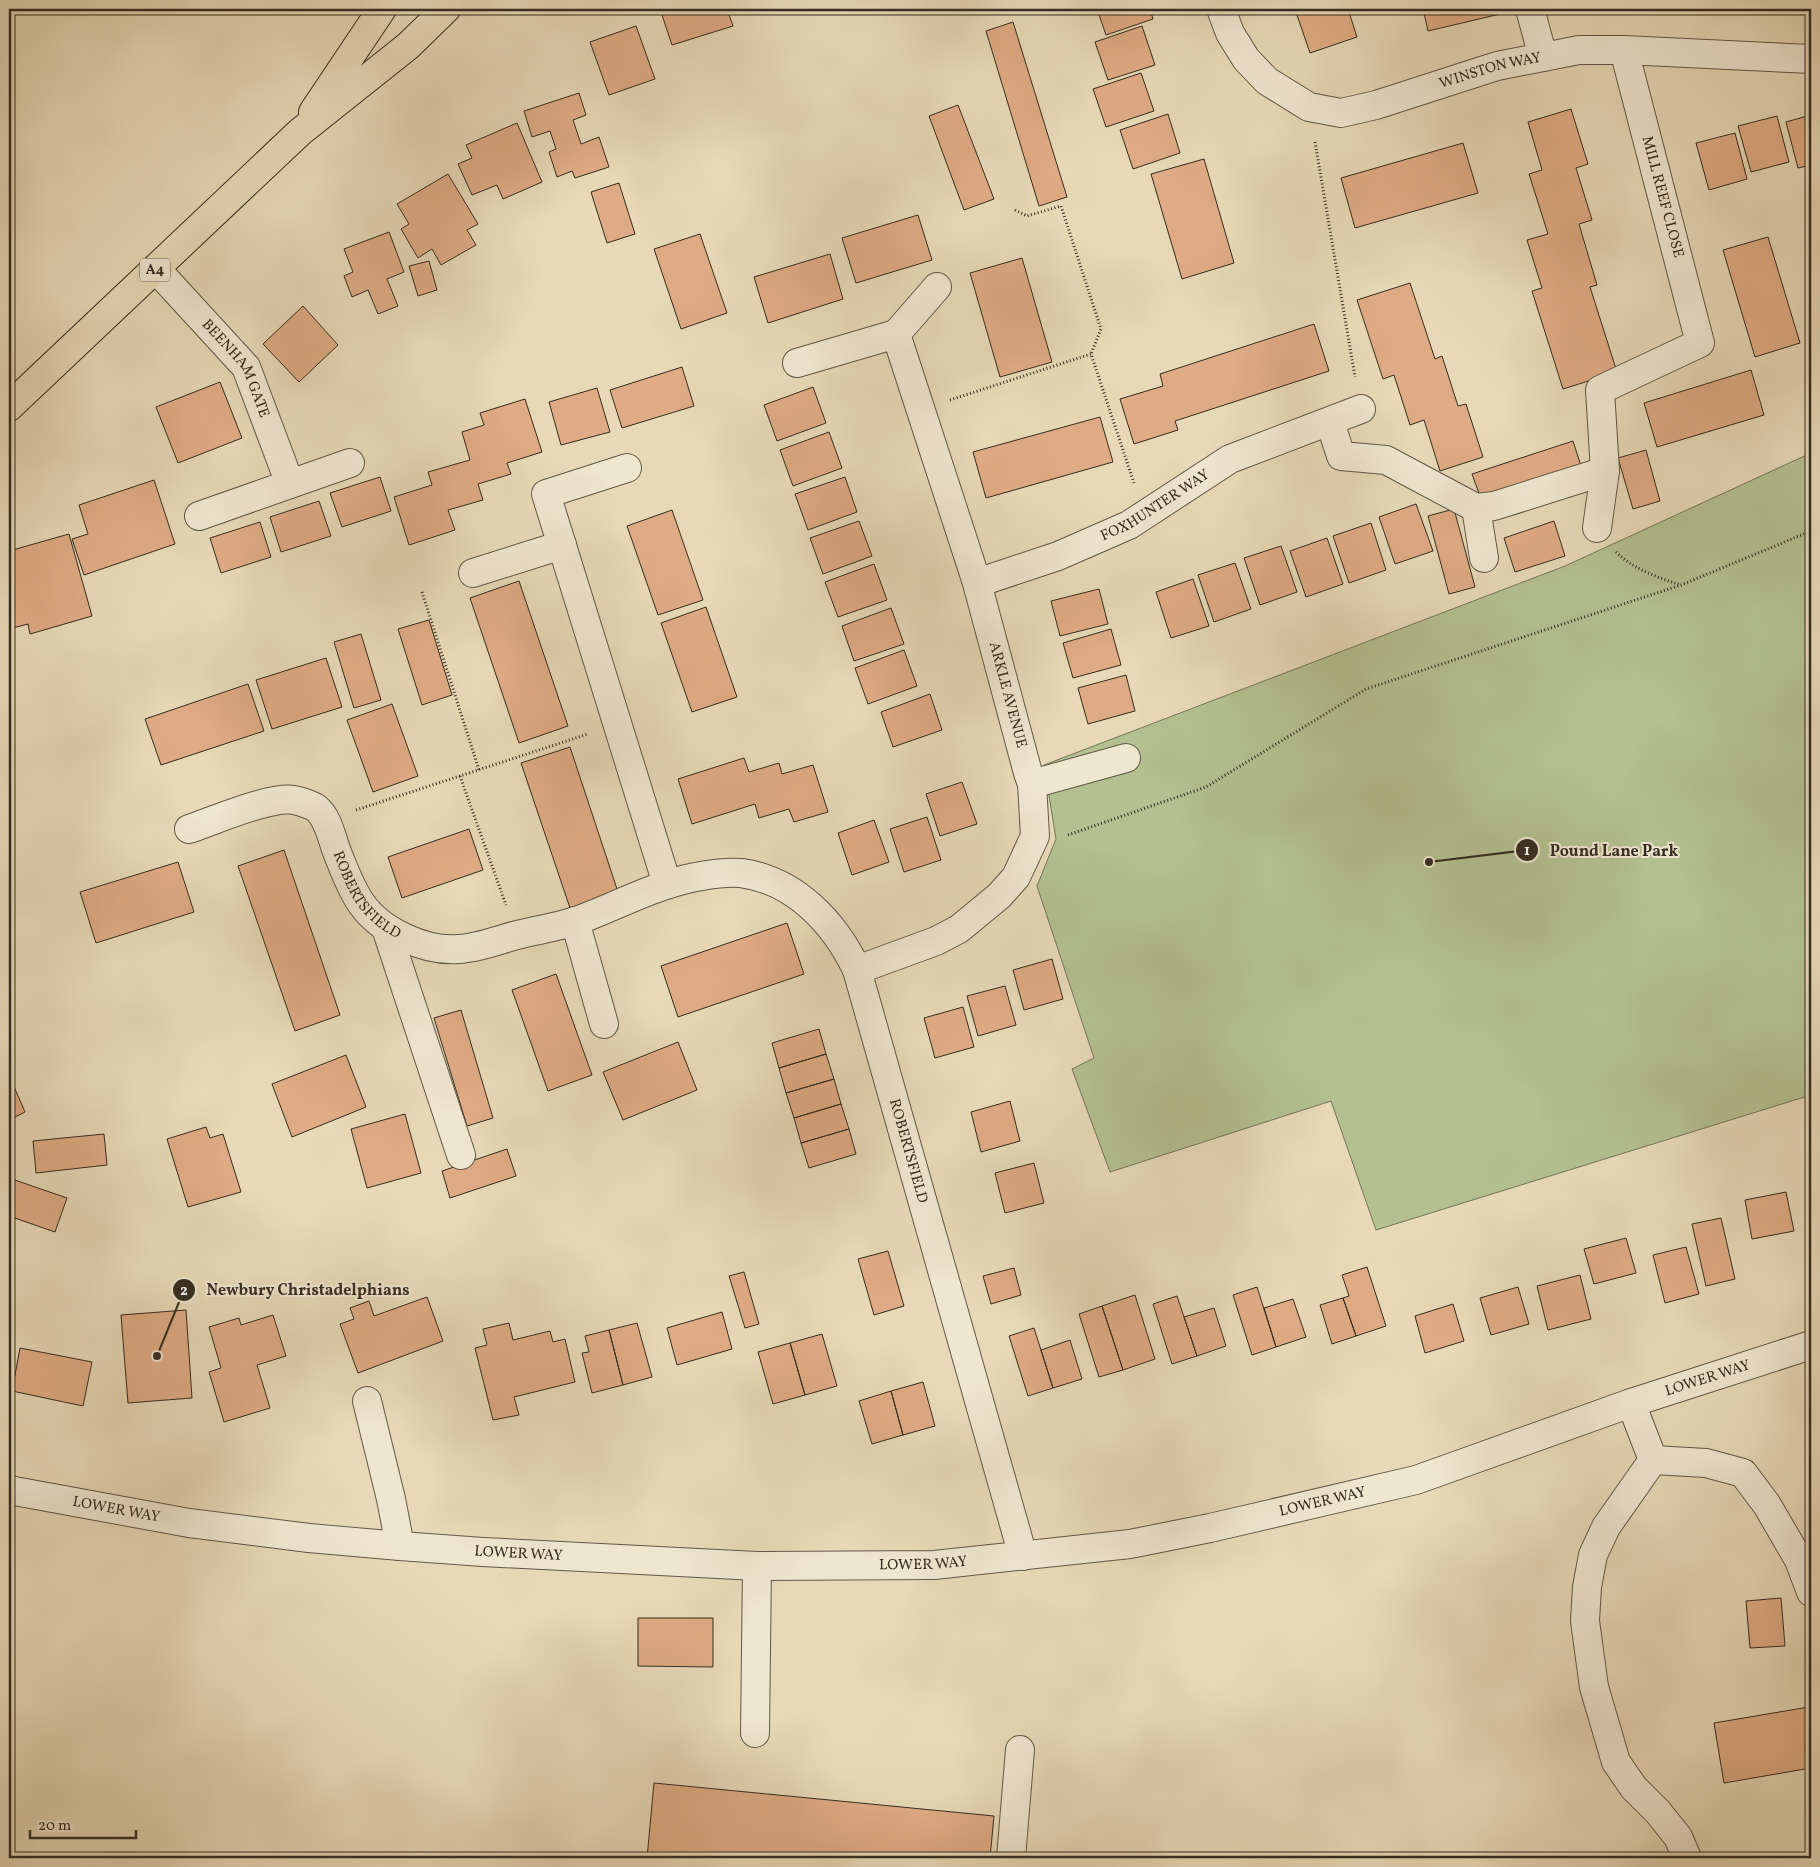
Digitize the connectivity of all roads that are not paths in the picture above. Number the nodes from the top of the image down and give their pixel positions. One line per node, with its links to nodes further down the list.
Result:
1 (382, 9): 8 (main road, A4)
2 (446, 9): 8 (main road, A4)
3 (1221, 9): 6 (street, WINSTON WAY)
4 (1530, 9): 6 (street)
5 (1624, 50): 6 (street, WINSTON WAY); 7 (street, WINSTON WAY); 18 (street, MILL REEF CLOSE)
6 (1543, 57)
7 (1811, 59)
8 (300, 132): 9 (main road, A4)
9 (156, 269): 13 (main road, A4); 19 (street, BEENHAM GATE)
10 (937, 287): 11 (street)
11 (896, 334): 12 (street); 26 (street, ARKLE AVENUE)
12 (797, 363)
13 (9, 407)
14 (1361, 409): 15 (street, FOXHUNTER WAY)
15 (1330, 422): 20 (street); 26 (street, FOXHUNTER WAY)
16 (350, 463): 19 (street)
17 (627, 468): 23 (street)
18 (1605, 471): 20 (street); 22 (street)
19 (290, 484): 21 (street)
20 (1476, 508): 24 (street)
21 (200, 516)
22 (1597, 528)
23 (562, 545): 25 (street); 30 (street)
24 (1484, 558)
25 (473, 573)
26 (977, 583): 28 (street, ARKLE AVENUE)
27 (1126, 758): 28 (street)
28 (1032, 784): 33 (street, ARKLE AVENUE)
29 (189, 829): 32 (street, ROBERTSFIELD)
30 (667, 884): 31 (street, ROBERTSFIELD); 33 (street, ROBERTSFIELD)
31 (575, 921): 32 (street, ROBERTSFIELD); 34 (street)
32 (386, 928): 35 (street)
33 (857, 970): 42 (street, ROBERTSFIELD)
34 (604, 1024)
35 (461, 1155)
36 (1811, 1344): 38 (street, LOWER WAY)
37 (367, 1401): 41 (street)
38 (1631, 1403): 39 (street); 42 (street, LOWER WAY)
39 (1653, 1460): 44 (street); 48 (street)
40 (9, 1490): 41 (street, LOWER WAY)
41 (400, 1546): 43 (street, LOWER WAY)
42 (1023, 1556): 43 (street, LOWER WAY)
43 (757, 1566): 45 (street)
44 (1811, 1592)
45 (756, 1733)
46 (1020, 1750): 47 (street)
47 (1011, 1858)
48 (1687, 1858)

